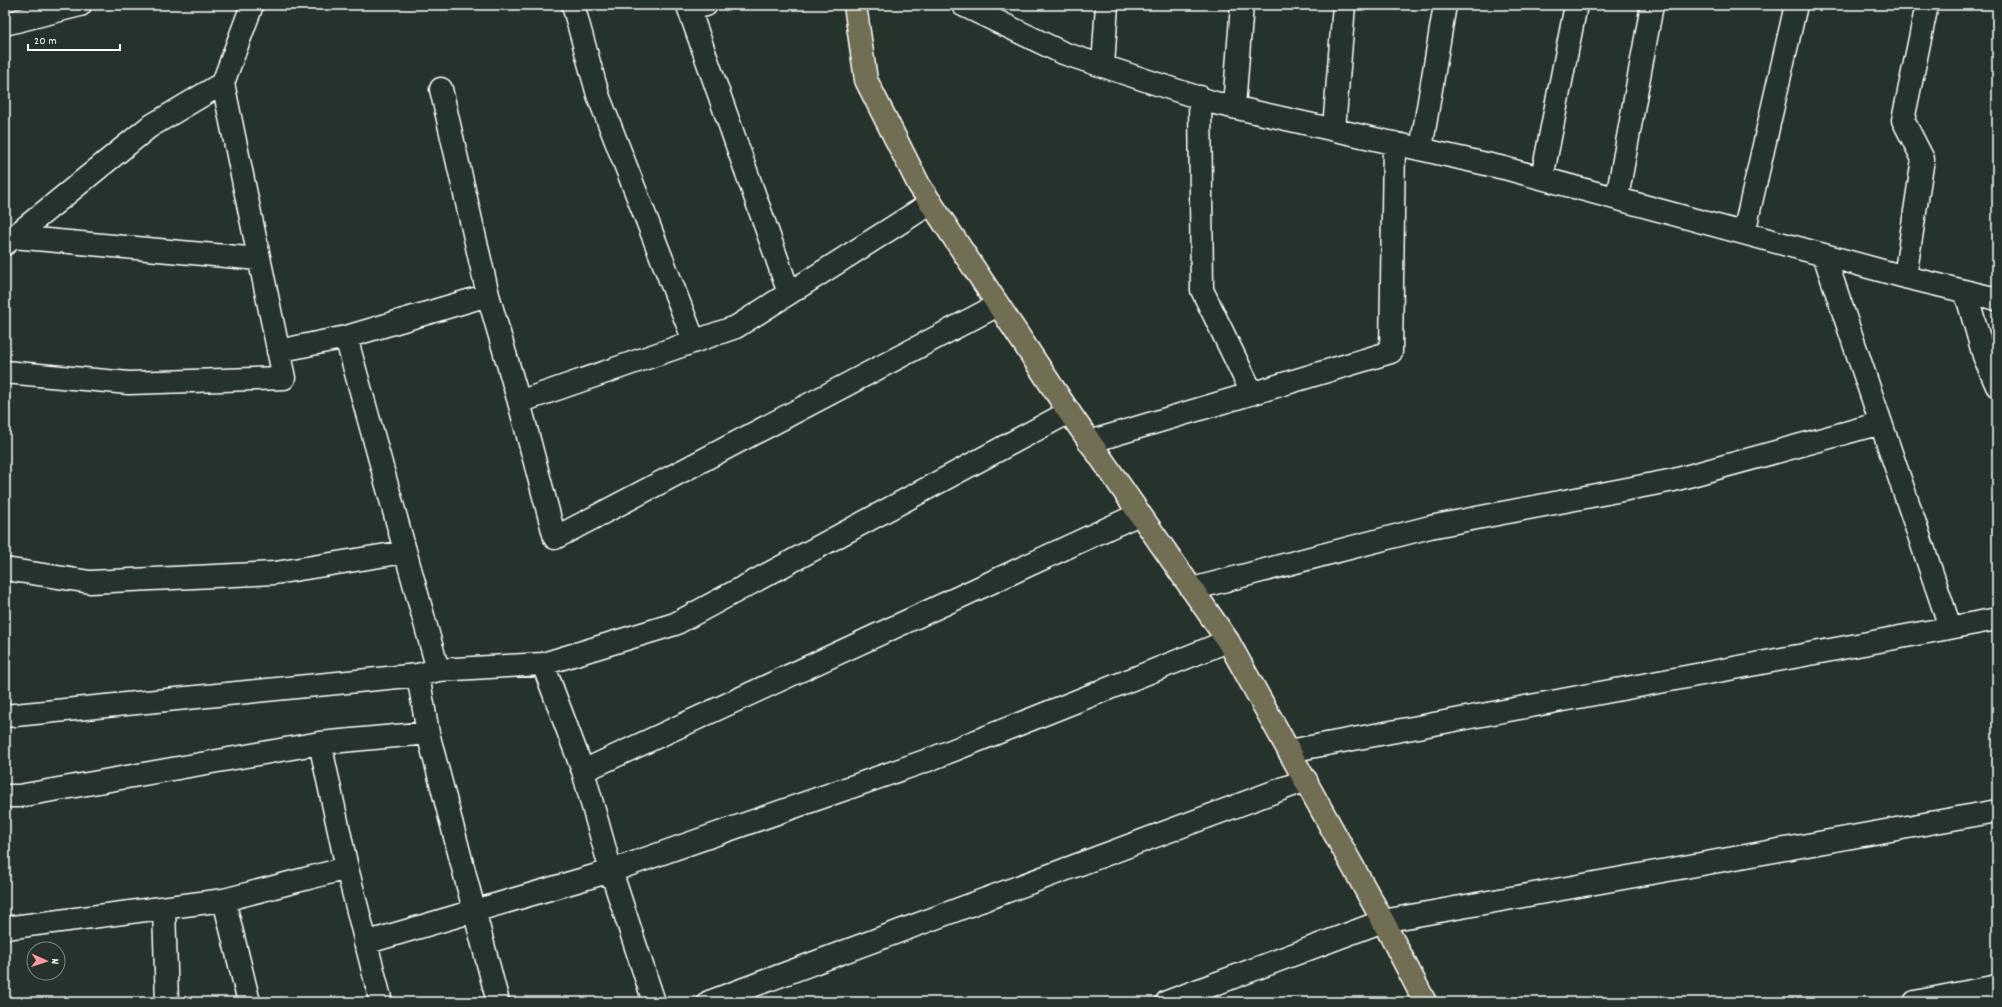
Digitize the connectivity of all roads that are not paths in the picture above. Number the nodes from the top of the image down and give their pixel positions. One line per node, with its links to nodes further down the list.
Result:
1 (80, 5): 16 (street)
2 (252, 5): 18 (street)
3 (573, 5): 39 (street)
4 (706, 5): 33 (street)
5 (855, 5): 27 (main road)
6 (963, 5): 15 (street)
7 (1107, 5): 17 (street)
8 (1242, 5): 21 (street)
9 (1344, 5): 22 (street)
10 (1445, 5): 24 (street)
11 (1576, 5): 25 (street)
12 (1652, 5): 26 (street)
13 (1796, 5): 28 (street)
14 (1928, 5): 32 (street)
15 (1000, 14): 17 (street)
16 (5, 24)
17 (1102, 66): 20 (street)
18 (223, 83): 29 (street); 31 (street)
19 (441, 89): 35 (street)
20 (1200, 97): 21 (street); 43 (street)
21 (1234, 106): 22 (street)
22 (1334, 129): 23 (street)
23 (1394, 143): 24 (street); 43 (street)
24 (1421, 149): 25 (street)
25 (1542, 178): 26 (street)
26 (1617, 198): 28 (street)
27 (931, 203): 33 (street); 37 (main road)
28 (1744, 233): 30 (street)
29 (9, 240): 31 (street)
30 (1824, 254): 32 (street); 46 (street)
31 (259, 259): 40 (street)
32 (1905, 277): 34 (street)
33 (788, 293): 39 (street)
34 (1966, 293): 36 (street); 42 (street)
35 (488, 295): 38 (street); 44 (street)
36 (1997, 299)
37 (998, 305): 44 (street); 45 (main road)
38 (346, 337): 40 (street); 49 (street)
39 (694, 341): 44 (street)
40 (278, 351): 41 (street)
41 (5, 372)
42 (1997, 386)
43 (1252, 393): 47 (street)
44 (519, 402)
45 (1069, 412): 47 (main road); 55 (street)
46 (1881, 423): 51 (street); 53 (street)
47 (1089, 442): 48 (main road)
48 (1139, 514): 51 (main road); 61 (street)
49 (405, 552): 50 (street); 56 (street)
50 (5, 569)
51 (1192, 589): 54 (main road)
52 (1997, 620): 53 (street)
53 (1950, 627): 60 (street)
54 (1228, 641): 60 (main road); 66 (street)
55 (543, 664): 56 (street); 61 (street)
56 (428, 672): 57 (street); 58 (street)
57 (5, 716)
58 (428, 733): 59 (street); 69 (street)
59 (320, 743): 63 (street); 65 (street)
60 (1289, 751): 62 (main road)
61 (583, 771): 66 (street)
62 (1306, 780): 70 (main road); 79 (street)
63 (5, 796)
64 (1997, 811): 70 (street)
65 (347, 868): 67 (street); 72 (street)
66 (611, 871): 69 (street); 78 (street)
67 (224, 900): 68 (street); 75 (street)
68 (164, 909): 71 (street); 74 (street)
69 (474, 912): 72 (street); 77 (street)
70 (1383, 921): 80 (street); 81 (main road)
71 (5, 928)
72 (365, 943): 76 (street)
73 (1997, 986): 82 (street)
74 (167, 1002)
75 (249, 1002)
76 (381, 1002)
77 (498, 1002)
78 (654, 1002)
79 (708, 1002)
80 (1168, 1002)
81 (1425, 1002)
82 (1915, 1002)

